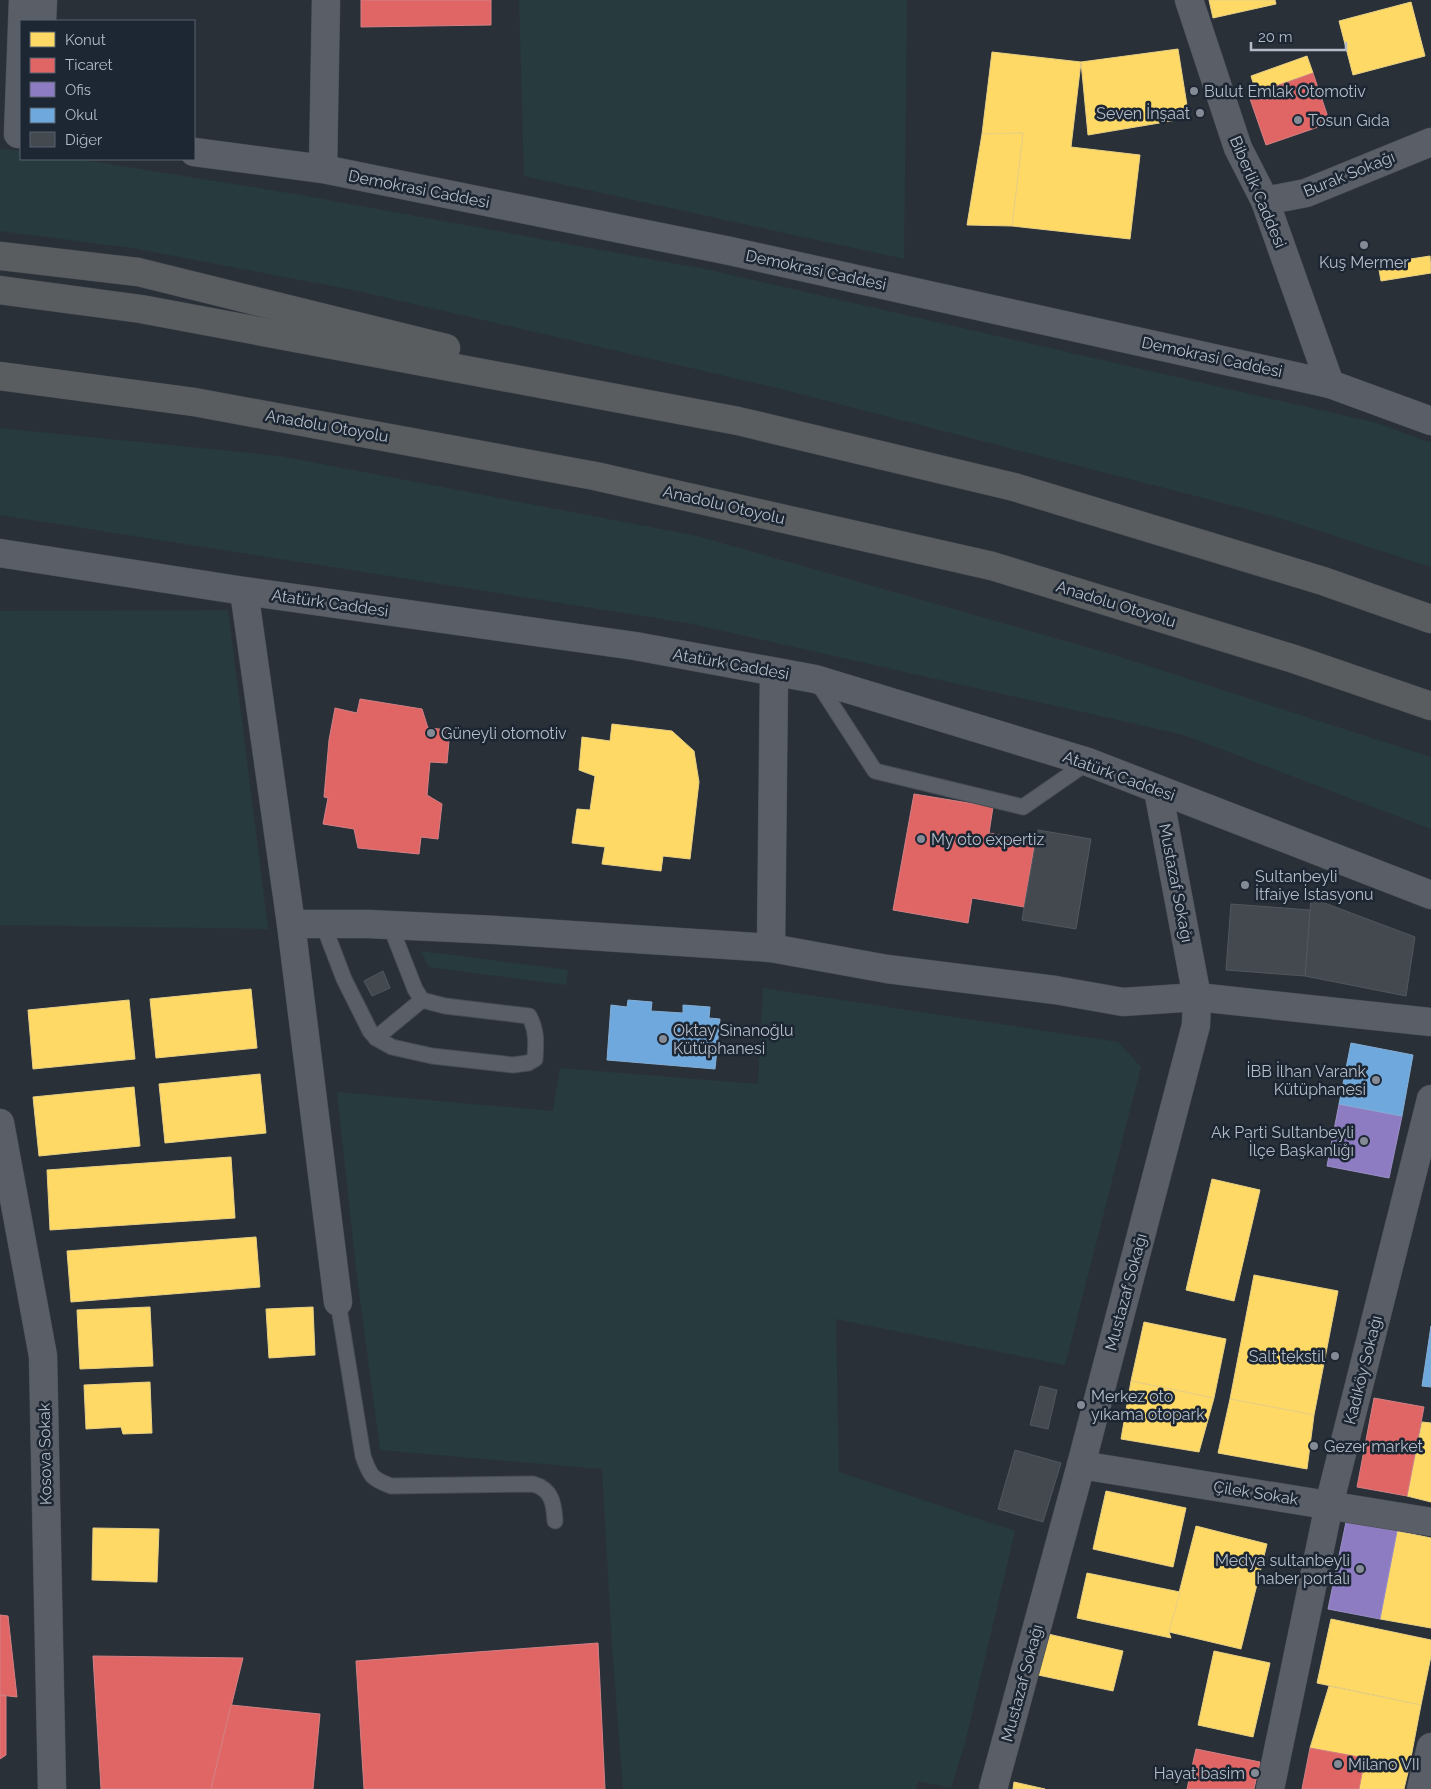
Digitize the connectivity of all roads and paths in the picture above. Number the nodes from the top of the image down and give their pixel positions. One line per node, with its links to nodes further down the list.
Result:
1 (326, 0): 11 (street)
2 (1189, 0): 12 (street, Biberlik Caddesi)
3 (37, 9): 4 (street)
4 (29, 20)
5 (20, 33): 6 (street)
6 (0, 61)
7 (20, 97): 8 (street)
8 (13, 133)
9 (1431, 142): 12 (street, Burak Sokağı)
10 (195, 152): 11 (street, Demokrasi Caddesi)
11 (323, 169): 16 (street, Demokrasi Caddesi)
12 (1265, 201): 16 (street, Biberlik Caddesi)
13 (0, 256): 19 (highway)
14 (0, 290): 19 (highway)
15 (0, 376): 18 (highway, Anadolu Otoyolu)
16 (1330, 384): 20 (street, Demokrasi Caddesi)
17 (0, 392): 18 (highway)
18 (194, 402): 26 (highway, Anadolu Otoyolu)
19 (738, 420): 23 (highway)
20 (1431, 421)
21 (0, 553): 22 (street, Atatürk Caddesi)
22 (244, 591): 24 (street, Atatürk Caddesi); 30 (street)
23 (1431, 619)
24 (774, 672): 25 (street, Atatürk Caddesi); 33 (street)
25 (815, 679): 27 (street, Atatürk Caddesi); 27 (lane)
26 (1431, 706)
27 (1088, 762): 28 (street, Atatürk Caddesi)
28 (1158, 790): 29 (street, Atatürk Caddesi); 34 (street, Mustazaf Sokağı)
29 (1431, 896)
30 (291, 924): 31 (street); 40 (street)
31 (323, 924): 32 (street); 37 (lane)
32 (390, 925): 33 (street); 35 (lane)
33 (772, 948): 34 (street)
34 (1198, 997): 36 (street); 41 (street, Mustazaf Sokağı)
35 (422, 1000): 37 (lane); 37 (lane)
36 (1431, 1022)
37 (376, 1038)
38 (1431, 1099): 42 (street, Kadıköy Sokağı)
39 (0, 1123): 46 (street, Kosova Sokak)
40 (338, 1302): 43 (lane)
41 (1081, 1465): 42 (street, Çilek Sokak); 47 (street, Mustazaf Sokağı)
42 (1329, 1505): 44 (street, Çilek Sokak); 48 (street, Kadıköy Sokağı)
43 (555, 1521)
44 (1431, 1522)
45 (1431, 1747): 49 (street)
46 (52, 1789)
47 (993, 1789)
48 (1270, 1789)
49 (1421, 1789)

